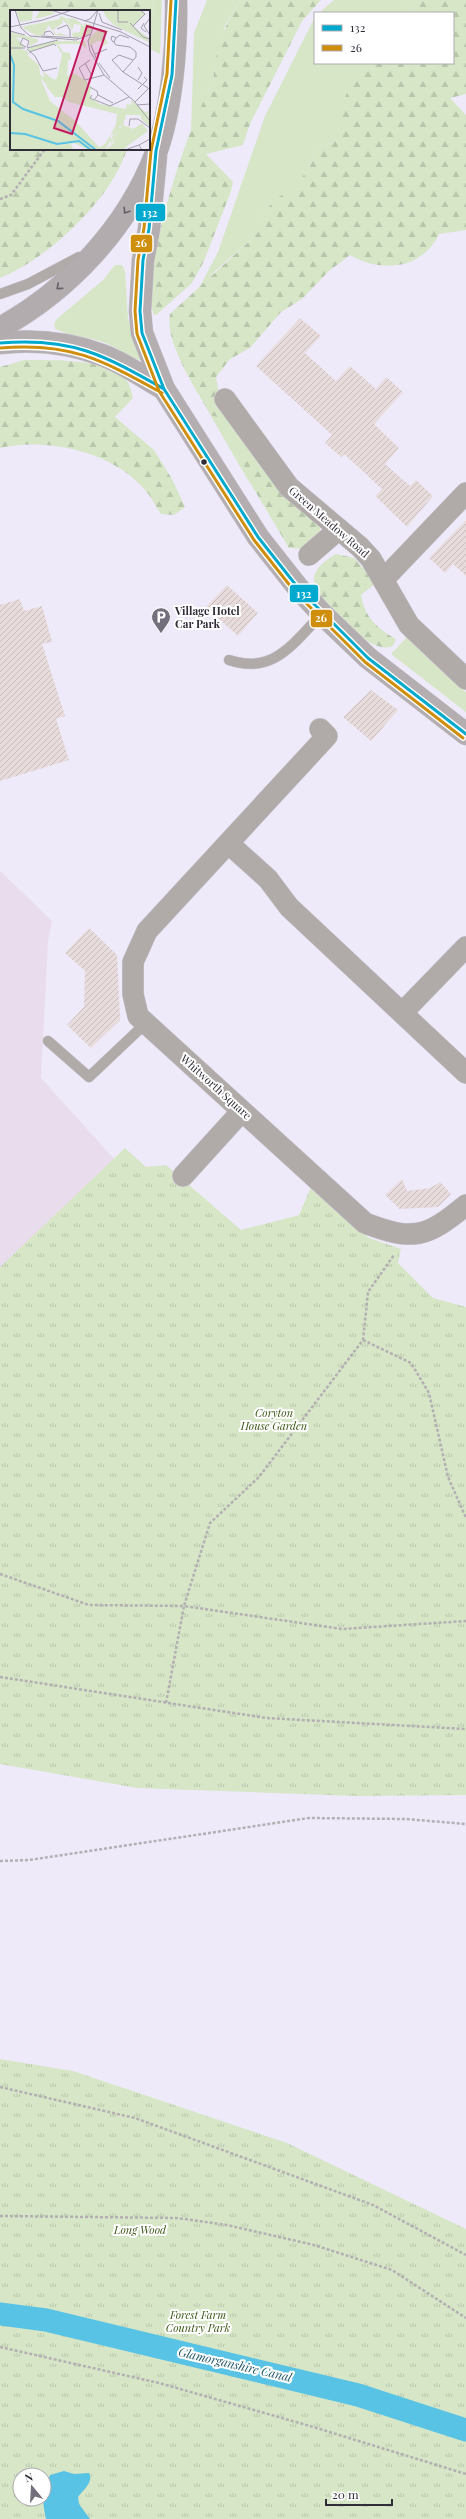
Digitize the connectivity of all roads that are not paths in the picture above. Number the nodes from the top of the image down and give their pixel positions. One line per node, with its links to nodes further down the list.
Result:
1 (179, 6): 2 (highway)
2 (156, 152): 3 (highway, one-way to 3); 7 (main road)
3 (105, 239): 4 (lane); 5 (highway, one-way to 5)
4 (0, 294)
5 (0, 328)
6 (0, 343): 7 (main road)
7 (164, 389): 13 (main road)
8 (225, 399): 10 (street, Green Meadow Road)
9 (466, 493): 12 (street)
10 (339, 529): 11 (street); 12 (street, Green Meadow Road)
11 (309, 555)
12 (383, 580): 15 (street, Green Meadow Road)
13 (322, 614): 14 (lane); 17 (main road)
14 (229, 660)
15 (466, 679)
16 (320, 729): 18 (street, Whitworth Square)
17 (466, 734)
18 (228, 843): 20 (street); 21 (street, Whitworth Square)
19 (466, 947): 20 (street)
20 (402, 1013): 23 (street)
21 (146, 1023): 22 (lane); 24 (street, Whitworth Square)
22 (48, 1041)
23 (466, 1073)
24 (242, 1111): 25 (street); 26 (street, Whitworth Square)
25 (183, 1176)
26 (466, 1205)

